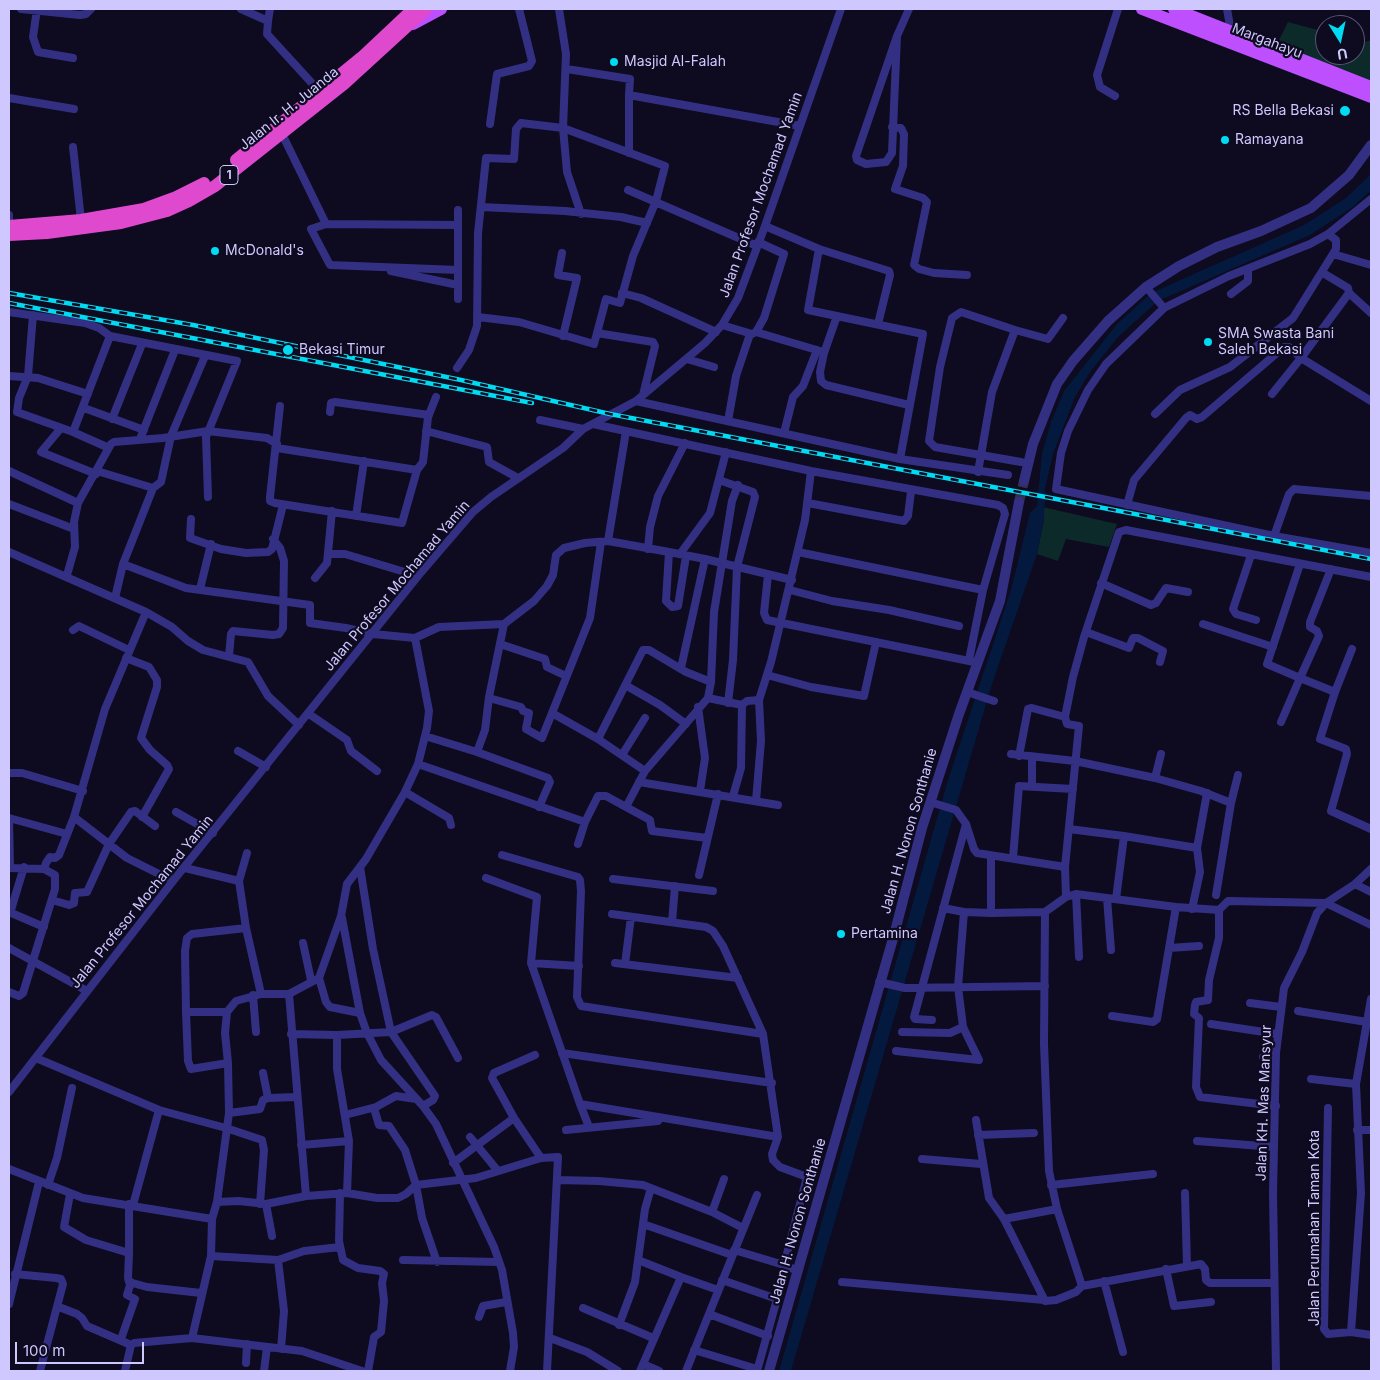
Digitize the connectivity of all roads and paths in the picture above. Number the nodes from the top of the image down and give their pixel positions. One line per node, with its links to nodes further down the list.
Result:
1 (21, 9): 15 (street)
2 (91, 9): 15 (street)
3 (241, 9): 17 (street)
4 (270, 9): 17 (street)
5 (413, 9): 18 (highway, 1)
6 (426, 9): 18 (highway, Jalan Ir. H. Juanda / 1)
7 (441, 9): 18 (main road)
8 (519, 9): 30 (street)
9 (559, 9): 22 (street)
10 (841, 9): 31 (street, Jalan Profesor Mochamad Yamin)
11 (909, 9): 20 (street)
12 (1118, 9): 26 (street)
13 (1142, 9): 16 (main road)
14 (1226, 9): 19 (street)
15 (36, 10): 21 (street)
16 (1169, 12): 19 (main road)
17 (268, 22): 24 (street)
18 (405, 24): 24 (highway, Jalan Ir. H. Juanda / 1); 34 (highway, Jalan Ir. H. Juanda / 1)
19 (1226, 35): 23 (main road); 27 (main road, Margahayu)
20 (897, 36): 32 (street); 32 (street)
21 (73, 58)
22 (567, 69): 25 (street); 33 (street)
23 (1371, 87)
24 (320, 92): 38 (highway, Jalan Ir. H. Juanda / 1)
25 (629, 94): 31 (street); 37 (street)
26 (1115, 96)
27 (1371, 97)
28 (9, 98): 29 (street)
29 (74, 109)
30 (490, 124)
31 (800, 126): 51 (street, Jalan Profesor Mochamad Yamin)
32 (892, 127): 63 (street)
33 (563, 128): 37 (street); 42 (street); 44 (street)
34 (282, 134): 38 (highway, Jalan Ir. H. Juanda / 1); 48 (street)
35 (1371, 146): 65 (street)
36 (73, 148): 46 (street)
37 (628, 153): 41 (street)
38 (213, 182): 46 (highway, Jalan Ir. H. Juanda / 1); 53 (highway, Jalan Ir. H. Juanda / 1)
39 (628, 190): 41 (street)
40 (1371, 199): 52 (street)
41 (656, 201): 47 (street); 54 (street)
42 (481, 207): 44 (street); 75 (street)
43 (458, 210): 50 (street)
44 (581, 214): 47 (street)
45 (9, 215): 49 (street)
46 (81, 220): 49 (highway, Jalan Ir. H. Juanda / 1)
47 (647, 223): 67 (street)
48 (326, 224): 50 (street); 59 (street)
49 (9, 225)
50 (458, 225): 61 (street)
51 (765, 226): 54 (street, Jalan Profesor Mochamad Yamin); 55 (street)
52 (1328, 234): 57 (street); 60 (street)
53 (9, 235)
54 (758, 244): 78 (street, Jalan Profesor Mochamad Yamin); 82 (street)
55 (819, 249): 74 (street); 77 (street)
56 (562, 253): 84 (street)
57 (1333, 254): 58 (street); 62 (street)
58 (1371, 265)
59 (370, 267): 61 (street); 64 (street)
60 (1248, 269): 68 (street); 70 (street)
61 (458, 270): 64 (street)
62 (1323, 273): 66 (street); 105 (street)
63 (967, 275)
64 (458, 285): 69 (street)
65 (1146, 287): 70 (street); 137 (street)
66 (1349, 293): 72 (street); 89 (street)
67 (622, 294): 80 (street); 81 (street)
68 (1231, 294)
69 (458, 299)
70 (1164, 308): 148 (street)
71 (9, 312): 73 (street)
72 (1371, 312)
73 (33, 315): 83 (street); 94 (street)
74 (837, 316): 77 (street); 87 (street)
75 (478, 317): 84 (street); 92 (street)
76 (1063, 318): 79 (street)
77 (878, 324): 101 (street)
78 (722, 325): 80 (street, Jalan Profesor Mochamad Yamin); 82 (street)
79 (1015, 330): 125 (street); 125 (street)
80 (716, 332): 90 (street, Jalan Profesor Mochamad Yamin)
81 (597, 333): 84 (street); 97 (street)
82 (753, 333): 87 (street); 109 (street)
83 (110, 336): 85 (street); 95 (street)
84 (563, 336)
85 (142, 344): 86 (street); 107 (street)
86 (176, 350): 88 (street); 113 (street)
87 (820, 352): 101 (street); 118 (street)
88 (205, 356): 114 (street); 119 (street)
89 (1301, 358): 96 (street); 100 (street); 148 (street)
90 (687, 359): 91 (street); 97 (street, Jalan Profesor Mochamad Yamin)
91 (714, 367)
92 (457, 368)
93 (9, 376): 94 (street)
94 (28, 376): 95 (street); 111 (street)
95 (88, 394): 103 (street)
96 (1272, 394)
97 (643, 395): 99 (street, Jalan Profesor Mochamad Yamin)
98 (436, 396): 106 (street)
99 (636, 401): 109 (street); 110 (street, Jalan Profesor Mochamad Yamin)
100 (1371, 401)
101 (909, 405): 126 (street)
102 (280, 406): 122 (street)
103 (84, 408): 107 (street); 117 (street)
104 (330, 412): 106 (street)
105 (1155, 414)
106 (429, 415): 115 (street)
107 (112, 418): 113 (street)
108 (540, 420): 112 (street)
109 (728, 421): 118 (street)
110 (593, 424): 112 (street, Jalan Profesor Mochamad Yamin); 116 (street)
111 (61, 428): 117 (street); 132 (street)
112 (583, 429): 135 (street, Jalan Profesor Mochamad Yamin)
113 (144, 430): 120 (street)
114 (208, 430): 119 (street); 122 (street); 142 (street)
115 (426, 430): 129 (street); 135 (street)
116 (626, 431): 121 (street); 155 (street)
117 (73, 432): 123 (street)
118 (784, 433): 126 (street)
119 (171, 436): 120 (street); 139 (street)
120 (140, 439): 123 (street)
121 (684, 443): 124 (street); 157 (street)
122 (277, 446): 127 (street); 147 (street)
123 (109, 448): 132 (street)
124 (726, 452): 131 (street); 136 (street)
125 (980, 454): 128 (street); 133 (street)
126 (900, 459): 133 (street)
127 (364, 461): 129 (street); 150 (street)
128 (1021, 462)
129 (417, 470): 150 (street)
130 (9, 471): 144 (street)
131 (811, 471): 140 (street); 145 (street)
132 (96, 472): 139 (street); 144 (street)
133 (978, 472): 134 (street)
134 (1008, 475)
135 (518, 478): 173 (street, Jalan Profesor Mochamad Yamin)
136 (719, 480): 138 (street); 163 (street)
137 (1024, 481)
138 (738, 485): 166 (street); 169 (street)
139 (152, 488): 167 (street)
140 (911, 490): 145 (street); 180 (street)
141 (1371, 496): 153 (street)
142 (208, 497)
143 (1019, 502): 201 (street, Jalan H. Nonon Sonthanie)
144 (78, 503): 152 (street)
145 (808, 503): 160 (street)
146 (9, 504): 152 (street)
147 (283, 504): 149 (street); 154 (street)
148 (1127, 505): 153 (street)
149 (332, 511): 150 (street); 162 (street)
150 (356, 516)
151 (191, 520): 156 (street)
152 (74, 529): 172 (street)
153 (1274, 536): 161 (street)
154 (274, 539): 156 (street); 183 (street)
155 (604, 542): 157 (street); 187 (street); 205 (street)
156 (211, 544): 178 (street)
157 (648, 549): 159 (street)
158 (9, 552): 172 (street)
159 (669, 552): 163 (street); 163 (street)
160 (798, 552): 176 (street); 180 (street)
161 (1371, 553)
162 (329, 554): 173 (street); 175 (street)
163 (683, 555): 165 (street)
164 (1251, 555): 168 (street); 177 (street); 185 (street)
165 (704, 559): 166 (street); 203 (street)
166 (723, 563): 169 (street); 207 (street)
167 (122, 564): 178 (street); 182 (street)
168 (1300, 564): 170 (street); 196 (street)
169 (737, 567): 171 (street); 215 (street)
170 (1330, 569): 174 (street); 206 (street)
171 (768, 575): 176 (street); 186 (street)
172 (66, 576): 182 (street)
173 (418, 576): 192 (street, Jalan Profesor Mochamad Yamin)
174 (1371, 577)
175 (315, 578)
176 (792, 580): 179 (street)
177 (1101, 583): 181 (street); 191 (street)
178 (200, 588): 183 (street)
179 (790, 590): 186 (street); 189 (street)
180 (983, 590): 201 (street)
181 (1188, 592)
182 (115, 598): 184 (street)
183 (283, 602): 192 (street); 199 (street)
184 (146, 612): 198 (street); 199 (street)
185 (1256, 620)
186 (781, 623): 194 (street); 204 (street)
187 (504, 624): 193 (street); 195 (street)
188 (1203, 624): 196 (street)
189 (959, 626)
190 (73, 630): 198 (street)
191 (1086, 632): 202 (street); 220 (street)
192 (373, 634): 193 (street); 219 (street, Jalan Profesor Mochamad Yamin)
193 (414, 638): 225 (street)
194 (876, 642): 201 (street); 204 (street)
195 (500, 644): 205 (street); 211 (street)
196 (1273, 647): 206 (street)
197 (1352, 649): 209 (street)
198 (130, 650): 200 (street)
199 (229, 656): 224 (street)
200 (126, 658): 243 (street); 257 (street)
201 (974, 661): 210 (street, Jalan H. Nonon Sonthanie)
202 (1160, 662)
203 (681, 668): 207 (street); 208 (street)
204 (767, 675): 213 (street)
205 (566, 676): 218 (street)
206 (1300, 678): 209 (street); 222 (street)
207 (711, 682): 212 (street)
208 (627, 686): 223 (street); 226 (street)
209 (1335, 692): 264 (street)
210 (971, 693): 214 (street); 250 (street, Jalan H. Nonon Sonthanie)
211 (489, 698): 218 (street); 228 (street)
212 (708, 698): 215 (street); 217 (street)
213 (759, 700): 216 (street); 249 (street)
214 (992, 700)
215 (728, 702): 216 (street)
216 (742, 704): 248 (street)
217 (698, 707): 223 (street); 244 (street)
218 (552, 713): 226 (street)
219 (308, 714): 224 (street, Jalan Profesor Mochamad Yamin); 235 (street)
220 (1065, 717): 231 (street); 232 (street)
221 (645, 718): 230 (street)
222 (1281, 722)
223 (686, 724): 236 (street)
224 (299, 725): 234 (street, Jalan Profesor Mochamad Yamin)
225 (425, 736): 228 (street); 233 (street)
226 (598, 739): 230 (street)
227 (238, 751): 234 (street)
228 (477, 752): 253 (street)
229 (1161, 754): 239 (street)
230 (622, 755): 236 (street)
231 (1032, 758): 232 (street); 241 (street)
232 (1075, 761): 239 (street); 242 (street)
233 (418, 764): 245 (street); 253 (street)
234 (266, 767): 265 (street, Jalan Profesor Mochamad Yamin)
235 (377, 771)
236 (645, 771): 240 (street)
237 (9, 773): 243 (street)
238 (1238, 775): 251 (street)
239 (1155, 778): 246 (street)
240 (639, 782): 244 (street); 254 (street)
241 (1032, 786): 242 (street); 275 (street)
242 (1073, 788): 263 (street)
243 (83, 791): 256 (street)
244 (700, 791): 247 (street)
245 (405, 792): 261 (street); 277 (street)
246 (1207, 793): 251 (street); 271 (street)
247 (718, 794): 248 (street); 268 (street)
248 (733, 796): 249 (street)
249 (756, 801): 252 (street)
250 (935, 803): 260 (street); 326 (street, Jalan H. Nonon Sonthanie)
251 (1231, 803): 293 (street)
252 (778, 805)
253 (539, 807): 259 (street)
254 (626, 808): 259 (street); 268 (street)
255 (176, 812): 265 (street)
256 (74, 817): 266 (street); 269 (street)
257 (142, 817): 262 (street); 269 (street)
258 (9, 818): 266 (street); 279 (street)
259 (585, 822): 270 (street)
260 (966, 824): 274 (street); 299 (street)
261 (451, 825)
262 (155, 826)
263 (1069, 829): 267 (street); 278 (street)
264 (1371, 829)
265 (213, 833): 280 (street, Jalan Profesor Mochamad Yamin)
266 (67, 834): 281 (street)
267 (1124, 836): 271 (street); 295 (street)
268 (707, 838): 283 (street)
269 (109, 844): 286 (street); 296 (street)
270 (578, 844)
271 (1197, 848): 300 (street)
272 (247, 853): 287 (street)
273 (502, 855): 323 (street)
274 (991, 856): 275 (street); 305 (street)
275 (1013, 858): 278 (street)
276 (24, 867): 279 (street); 281 (street); 302 (street)
277 (360, 867): 307 (street); 347 (street)
278 (1065, 867): 294 (street)
279 (10, 868)
280 (186, 868): 286 (street, Jalan Profesor Mochamad Yamin); 287 (street)
281 (44, 869): 296 (street)
282 (1371, 869): 288 (street, Jalan KH. Mas Mansyur)
283 (699, 875)
284 (486, 878): 321 (street)
285 (613, 878): 289 (street)
286 (173, 881): 330 (street, Jalan Profesor Mochamad Yamin)
287 (239, 881): 312 (street)
288 (1355, 884): 291 (street); 297 (street, Jalan KH. Mas Mansyur)
289 (675, 886): 290 (street); 309 (street)
290 (714, 891)
291 (1371, 892)
292 (1076, 894): 294 (street); 295 (street); 318 (street)
293 (1216, 895)
294 (1066, 897): 304 (street)
295 (1112, 898): 298 (street); 317 (street)
296 (52, 900): 311 (street)
297 (1326, 903): 301 (street); 310 (street); 336 (street, Jalan KH. Mas Mansyur)
298 (1176, 907): 300 (street); 316 (street)
299 (943, 908): 303 (street); 327 (street)
300 (1192, 909): 301 (street)
301 (1219, 910): 373 (street)
302 (9, 912): 311 (street)
303 (964, 912): 305 (street); 329 (street)
304 (1045, 912): 305 (street); 328 (street)
305 (991, 913)
306 (612, 914): 308 (street)
307 (341, 916): 325 (street); 340 (street)
308 (631, 917): 309 (street); 322 (street)
309 (672, 922): 324 (street)
310 (1371, 925)
311 (44, 927): 319 (street)
312 (246, 928): 333 (street); 338 (street)
313 (303, 943): 325 (street)
314 (1199, 946): 316 (street)
315 (9, 948): 319 (street)
316 (1169, 948): 341 (street)
317 (1111, 950)
318 (1079, 957)
319 (32, 960): 330 (street); 331 (street)
320 (615, 962): 322 (street)
321 (531, 963): 323 (street); 355 (street)
322 (625, 964): 324 (street)
323 (579, 966): 351 (street)
324 (738, 978): 351 (street)
325 (315, 979): 332 (street); 340 (street)
326 (883, 983): 327 (street); 438 (street, Jalan H. Nonon Sonthanie)
327 (922, 986): 329 (street); 342 (street)
328 (1045, 986): 329 (street); 409 (street)
329 (958, 987): 345 (street)
330 (87, 991): 359 (street, Jalan Profesor Mochamad Yamin)
331 (9, 992)
332 (288, 994): 333 (street); 350 (street)
333 (257, 995): 339 (street); 346 (street)
334 (1371, 999): 343 (street)
335 (1250, 1003): 336 (street)
336 (1281, 1007): 352 (street, Jalan KH. Mas Mansyur)
337 (1298, 1011): 343 (street)
338 (186, 1012): 339 (street); 361 (street)
339 (227, 1012): 361 (street)
340 (360, 1013): 349 (street)
341 (1112, 1016)
342 (932, 1020)
343 (1367, 1022): 365 (street)
344 (1210, 1024): 352 (street)
345 (963, 1027): 348 (street); 354 (street)
346 (256, 1032)
347 (391, 1032): 349 (street); 360 (street); 372 (street)
348 (902, 1032)
349 (367, 1033): 353 (street); 370 (street)
350 (291, 1034): 353 (street); 368 (street)
351 (763, 1034): 364 (street)
352 (1277, 1034): 356 (street, Jalan KH. Mas Mansyur)
353 (337, 1035): 378 (street)
354 (896, 1051)
355 (562, 1053): 364 (street); 371 (street)
356 (1276, 1053): 358 (street); 373 (street, Jalan KH. Mas Mansyur)
357 (535, 1055): 379 (street)
358 (1264, 1057)
359 (36, 1058): 367 (street, Jalan Profesor Mochamad Yamin); 376 (street)
360 (458, 1058)
361 (228, 1063): 377 (street)
362 (264, 1073): 369 (street)
363 (1311, 1079): 365 (street)
364 (772, 1083): 389 (street)
365 (1356, 1084): 385 (street)
366 (72, 1088): 407 (street)
367 (9, 1092)
368 (298, 1097): 369 (street); 393 (street)
369 (268, 1098): 377 (street)
370 (416, 1100): 372 (street); 374 (street)
371 (580, 1104): 380 (street); 382 (street)
372 (423, 1106): 398 (street)
373 (1276, 1106): 395 (street, Jalan KH. Mas Mansyur)
374 (374, 1108): 378 (street); 408 (street)
375 (1328, 1108): 458 (street, Jalan Perumahan Taman Kota)
376 (159, 1110): 383 (street); 418 (street)
377 (228, 1113): 383 (street)
378 (345, 1115): 391 (street)
379 (514, 1118): 394 (street); 396 (street)
380 (668, 1120): 382 (street); 389 (street)
381 (976, 1120): 388 (street)
382 (589, 1127): 384 (street)
383 (226, 1128): 416 (street); 417 (street)
384 (566, 1130)
385 (1357, 1130): 386 (street); 458 (street)
386 (1371, 1130)
387 (1034, 1133): 388 (street)
388 (978, 1134): 399 (street)
389 (778, 1137): 435 (street)
390 (470, 1138): 394 (street)
391 (350, 1141): 393 (street); 411 (street)
392 (1197, 1141): 395 (street)
393 (301, 1145): 415 (street)
394 (476, 1145): 398 (street); 401 (street)
395 (1274, 1147): 445 (street, Jalan KH. Mas Mansyur)
396 (541, 1158): 401 (street); 405 (street)
397 (922, 1159): 399 (street)
398 (453, 1163): 404 (street)
399 (981, 1164): 422 (street)
400 (9, 1169): 406 (street)
401 (498, 1171): 404 (street)
402 (1153, 1174): 409 (street)
403 (724, 1179): 420 (street)
404 (461, 1180): 408 (street); 434 (street)
405 (557, 1180): 410 (street); 462 (street)
406 (39, 1182): 407 (street); 439 (street)
407 (48, 1185): 413 (street)
408 (416, 1185): 411 (street); 433 (street)
409 (1052, 1186): 419 (street)
410 (651, 1188): 420 (street); 423 (street)
411 (344, 1193): 415 (street); 426 (street)
412 (1184, 1193): 436 (street)
413 (70, 1194): 418 (street); 427 (street)
414 (757, 1195): 424 (street)
415 (306, 1196): 417 (street)
416 (217, 1202): 417 (street); 421 (street)
417 (263, 1204): 425 (street)
418 (131, 1205): 421 (street); 427 (street)
419 (1057, 1209): 422 (street); 446 (street)
420 (712, 1212): 424 (street)
421 (212, 1219): 429 (street)
422 (1004, 1220): 449 (street)
423 (642, 1224): 428 (street); 432 (street)
424 (743, 1228): 428 (street)
425 (272, 1236)
426 (340, 1247): 430 (street); 478 (street)
427 (129, 1253): 443 (street)
428 (733, 1253): 435 (street); 441 (street)
429 (211, 1256): 430 (street); 448 (street)
430 (278, 1260): 468 (street)
431 (403, 1260): 433 (street)
432 (638, 1260): 440 (street); 457 (street)
433 (437, 1262): 434 (street)
434 (499, 1262): 450 (street)
435 (784, 1265): 438 (street)
436 (1187, 1266): 437 (street); 445 (street)
437 (1166, 1269): 442 (street); 451 (street)
438 (798, 1272): 484 (street, Jalan H. Nonon Sonthanie)
439 (15, 1274): 452 (street); 453 (street)
440 (681, 1277): 447 (street); 463 (street)
441 (722, 1280): 447 (street); 460 (street)
442 (1104, 1281): 446 (street); 470 (street)
443 (131, 1282): 448 (street); 464 (street)
444 (842, 1282): 449 (street)
445 (1273, 1283): 485 (street, Jalan KH. Mas Mansyur)
446 (1082, 1286): 449 (street)
447 (718, 1290): 455 (street)
448 (201, 1293): 461 (street)
449 (1044, 1300)
450 (506, 1302): 456 (street); 479 (street)
451 (1211, 1302)
452 (9, 1304)
453 (59, 1307): 464 (street); 474 (street)
454 (583, 1308): 457 (street)
455 (709, 1314): 460 (street); 469 (street)
456 (479, 1317)
457 (619, 1325): 463 (street)
458 (1351, 1332): 459 (street, Jalan Perumahan Taman Kota)
459 (1371, 1334)
460 (768, 1336): 473 (street)
461 (192, 1338): 465 (street); 466 (street)
462 (550, 1338): 480 (street); 481 (street)
463 (653, 1338): 472 (street)
464 (121, 1339): 466 (street)
465 (247, 1344): 467 (street); 471 (street)
466 (131, 1345): 475 (street)
467 (266, 1347): 468 (street); 476 (street)
468 (281, 1349): 477 (street)
469 (694, 1350): 473 (street); 483 (street)
470 (1123, 1352)
471 (246, 1363)
472 (642, 1367): 482 (street)
473 (757, 1370)
474 (40, 1371)
475 (124, 1371)
476 (264, 1371)
477 (362, 1371)
478 (368, 1371)
479 (510, 1371)
480 (547, 1371)
481 (618, 1371)
482 (659, 1371)
483 (686, 1371)
484 (769, 1371)
485 (1276, 1371)

